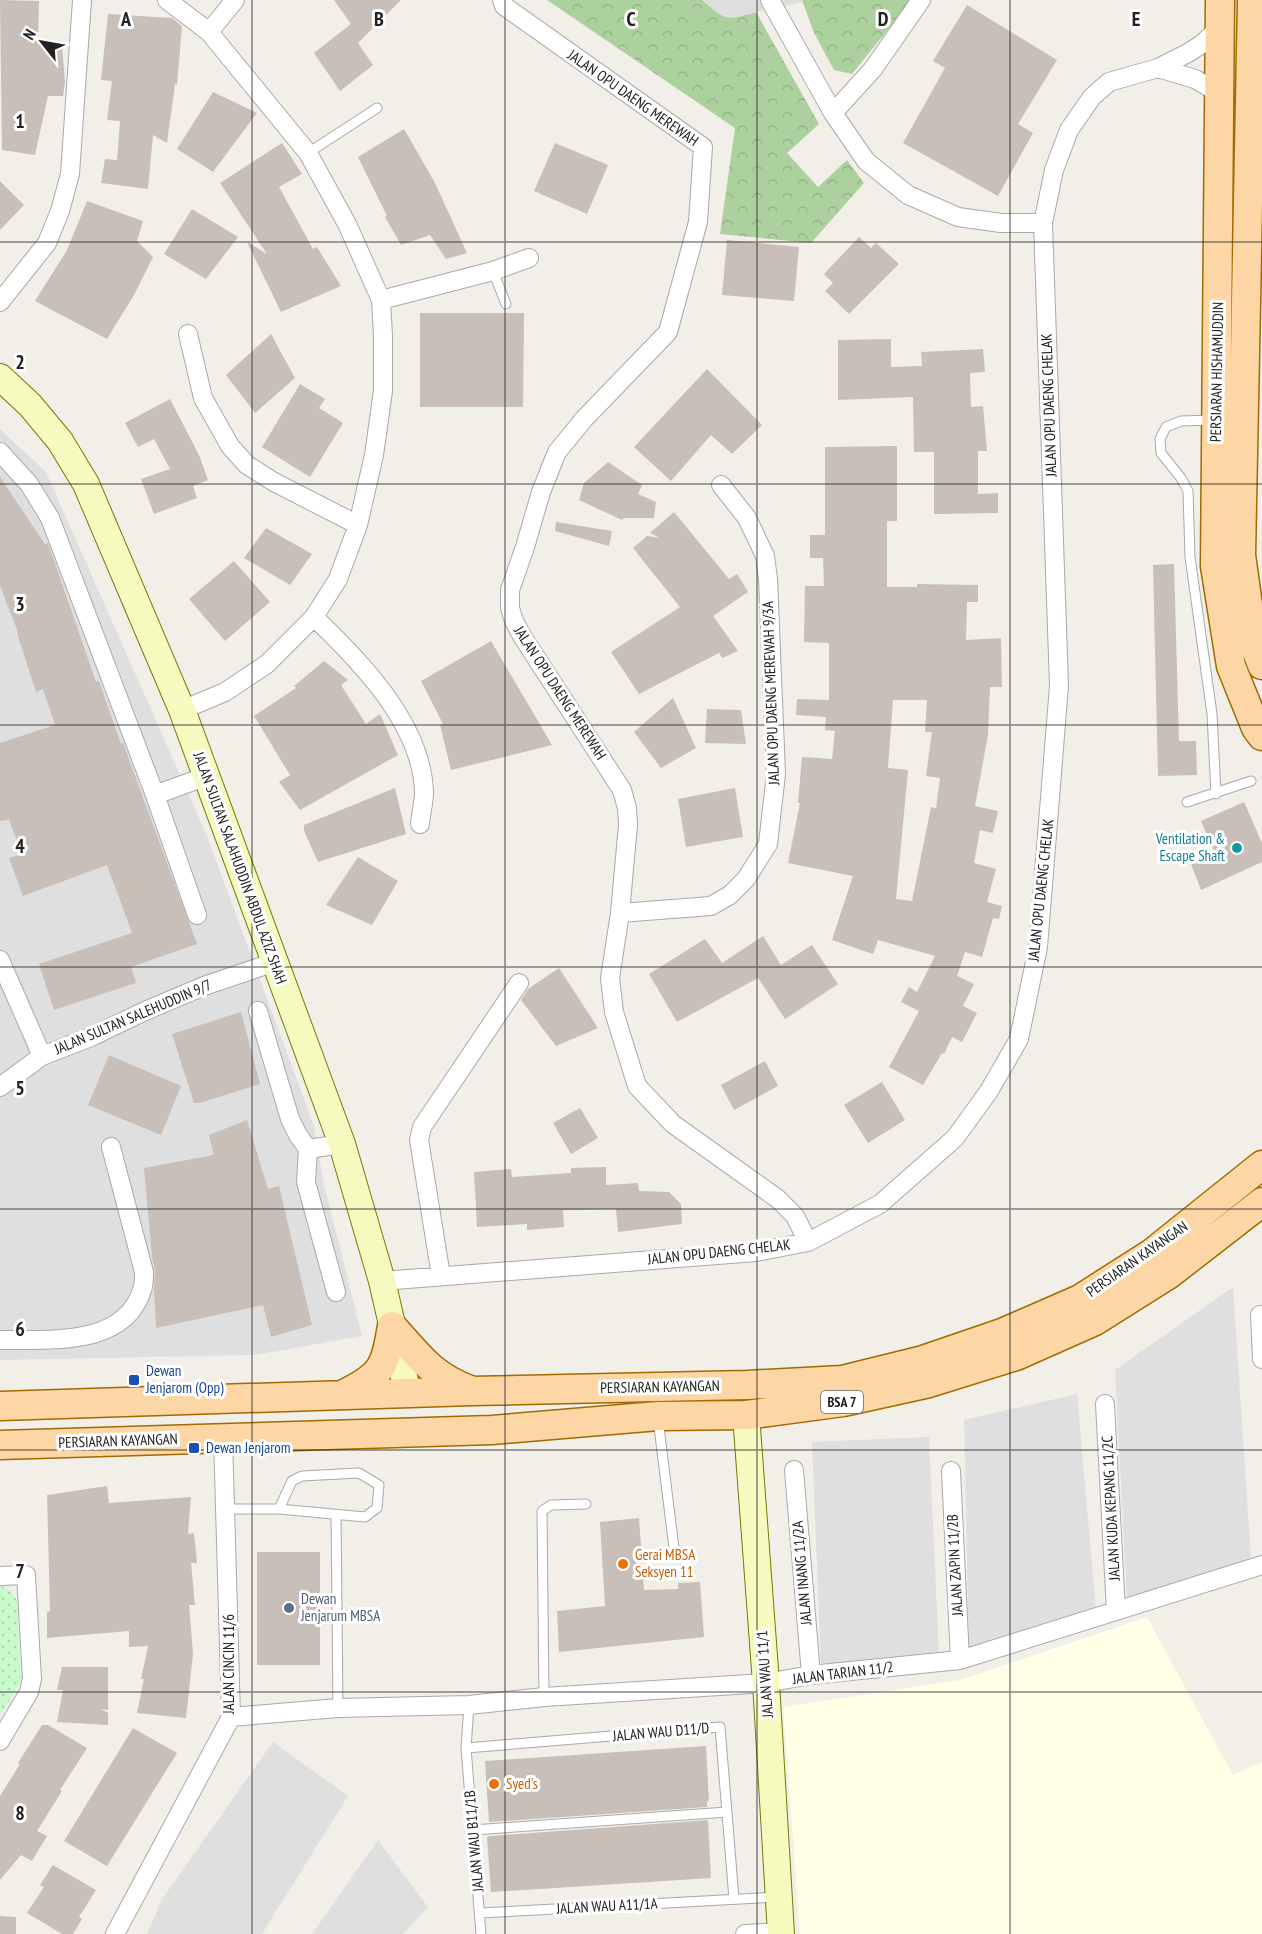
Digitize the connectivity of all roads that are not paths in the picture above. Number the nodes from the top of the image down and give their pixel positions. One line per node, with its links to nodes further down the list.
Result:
1 (82, 0): 19 (street)
2 (167, 0): 10 (street)
3 (236, 0): 10 (street)
4 (502, 0): 38 (street, JALAN OPU DAENG MEREWAH)
5 (770, 0): 14 (street)
6 (921, 0): 14 (street)
7 (1220, 0): 9 (main road, PERSIARAN HISHAMUDDIN)
8 (1252, 0): 29 (main road, PERSIARAN HISHAMUDDIN)
9 (1219, 28): 11 (street, JALAN OPU DAENG CHELAK); 12 (main road, PERSIARAN HISHAMUDDIN)
10 (208, 32): 15 (street)
11 (1158, 68): 12 (street); 16 (street, JALAN OPU DAENG CHELAK)
12 (1219, 93): 24 (main road, PERSIARAN HISHAMUDDIN)
13 (377, 108): 15 (lane)
14 (833, 113): 16 (street)
15 (308, 153): 20 (street)
16 (1043, 223): 51 (street, JALAN OPU DAENG CHELAK)
17 (529, 258): 18 (street)
18 (493, 271): 20 (street); 21 (lane)
19 (2, 295)
20 (381, 300): 27 (street)
21 (506, 304)
22 (188, 334): 27 (street)
23 (0, 377): 30 (street, JALAN SULTAN SALAHUDDIN ABDUL AZIZ SHAH)
24 (1216, 420): 31 (main road, PERSIARAN HISHAMUDDIN); 34 (lane)
25 (0, 452): 35 (street)
26 (721, 485): 38 (street, JALAN OPU DAENG MEREWAH 9/3A)
27 (358, 525): 28 (street)
28 (314, 617): 30 (street); 37 (street)
29 (1262, 665)
30 (182, 710): 32 (street, JALAN SULTAN SALAHUDDIN ABDUL AZIZ SHAH)
31 (1262, 736)
32 (207, 776): 35 (street); 41 (street, JALAN SULTAN SALAHUDDIN ABDUL AZIZ SHAH)
33 (1251, 781): 34 (lane)
34 (1216, 794): 36 (lane)
35 (155, 795): 39 (street)
36 (1187, 802)
37 (420, 824)
38 (620, 913): 51 (street, JALAN OPU DAENG MEREWAH)
39 (197, 915)
40 (0, 960): 44 (street)
41 (275, 962): 44 (street, JALAN SULTAN SALEHUDDIN 9/7); 46 (street, JALAN SULTAN SALAHUDDIN ABDUL AZIZ SHAH)
42 (519, 983): 52 (street)
43 (258, 1011): 48 (street)
44 (42, 1056): 45 (street, JALAN SULTAN SALEHUDDIN 9/7)
45 (0, 1087)
46 (342, 1144): 48 (street); 53 (street, JALAN SULTAN SALAHUDDIN ABDUL AZIZ SHAH)
47 (111, 1147): 57 (street)
48 (308, 1149): 54 (street)
49 (1262, 1165): 59 (main road, PERSIARAN KAYANGAN / BSA 7)
50 (1262, 1202): 64 (main road, PERSIARAN KAYANGAN / BSA 7)
51 (808, 1242): 52 (street, JALAN OPU DAENG CHELAK)
52 (441, 1276): 53 (street, JALAN OPU DAENG CHELAK)
53 (382, 1281): 56 (street, JALAN SULTAN SALAHUDDIN ABDUL AZIZ SHAH)
54 (336, 1292)
55 (1260, 1315): 58 (street)
56 (392, 1326): 59 (main road); 60 (street, JALAN SULTAN SALAHUDDIN ABDUL AZIZ SHAH); 61 (main road)
57 (0, 1340)
58 (1262, 1359)
59 (472, 1391): 60 (main road, PERSIARAN KAYANGAN / BSA 7)
60 (408, 1394): 61 (main road, PERSIARAN KAYANGAN / BSA 7); 66 (main road)
61 (339, 1396): 63 (main road, PERSIARAN KAYANGAN / BSA 7)
62 (1105, 1404): 78 (street, JALAN KUDA KEPANG 11/2C)
63 (0, 1406)
64 (746, 1415): 65 (main road, PERSIARAN KAYANGAN / BSA 7); 81 (street, JALAN WAU 11/1)
65 (658, 1416): 66 (main road, PERSIARAN KAYANGAN / BSA 7); 75 (lane)
66 (492, 1430): 67 (main road, PERSIARAN KAYANGAN / BSA 7)
67 (223, 1437): 68 (main road, PERSIARAN KAYANGAN / BSA 7); 72 (street, JALAN CINCIN 11/6)
68 (0, 1445)
69 (794, 1470): 80 (street, JALAN INANG 11/2A)
70 (951, 1471): 79 (street, JALAN ZAPIN 11/2B)
71 (586, 1504): 82 (lane)
72 (226, 1509): 73 (lane); 85 (street, JALAN CINCIN 11/6)
73 (279, 1509): 74 (lane); 74 (lane)
74 (336, 1515): 84 (lane)
75 (674, 1548)
76 (1262, 1565): 78 (street, JALAN TARIAN 11/2)
77 (0, 1576): 86 (street)
78 (1116, 1611): 79 (street, JALAN TARIAN 11/2)
79 (960, 1660): 80 (street, JALAN TARIAN 11/2)
80 (811, 1675): 81 (street, JALAN TARIAN 11/2)
81 (766, 1683): 82 (street, JALAN TARIAN 11/2); 90 (street, JALAN WAU 11/1)
82 (544, 1697): 83 (street, JALAN TARIAN 11/2)
83 (469, 1705): 84 (street, JALAN TARIAN 11/2); 87 (lane, JALAN WAU B11/1B)
84 (338, 1708): 85 (street, JALAN TARIAN 11/2)
85 (231, 1717): 94 (street, JALAN CINCIN 11/6)
86 (0, 1741)
87 (466, 1748): 88 (lane, JALAN WAU D11/D); 89 (lane, JALAN WAU B11/1B)
88 (727, 1812): 89 (lane); 91 (lane, JALAN WAU D11/D)
89 (473, 1830): 92 (lane, JALAN WAU B11/1B)
90 (778, 1897): 91 (lane, JALAN WAU A11/1A); 93 (street, JALAN WAU 11/1)
91 (734, 1899): 92 (lane, JALAN WAU A11/1A)
92 (480, 1913): 95 (lane, JALAN WAU B11/1B)
93 (781, 1933): 96 (street)
94 (115, 1934)
95 (481, 1934)
96 (745, 1934)

